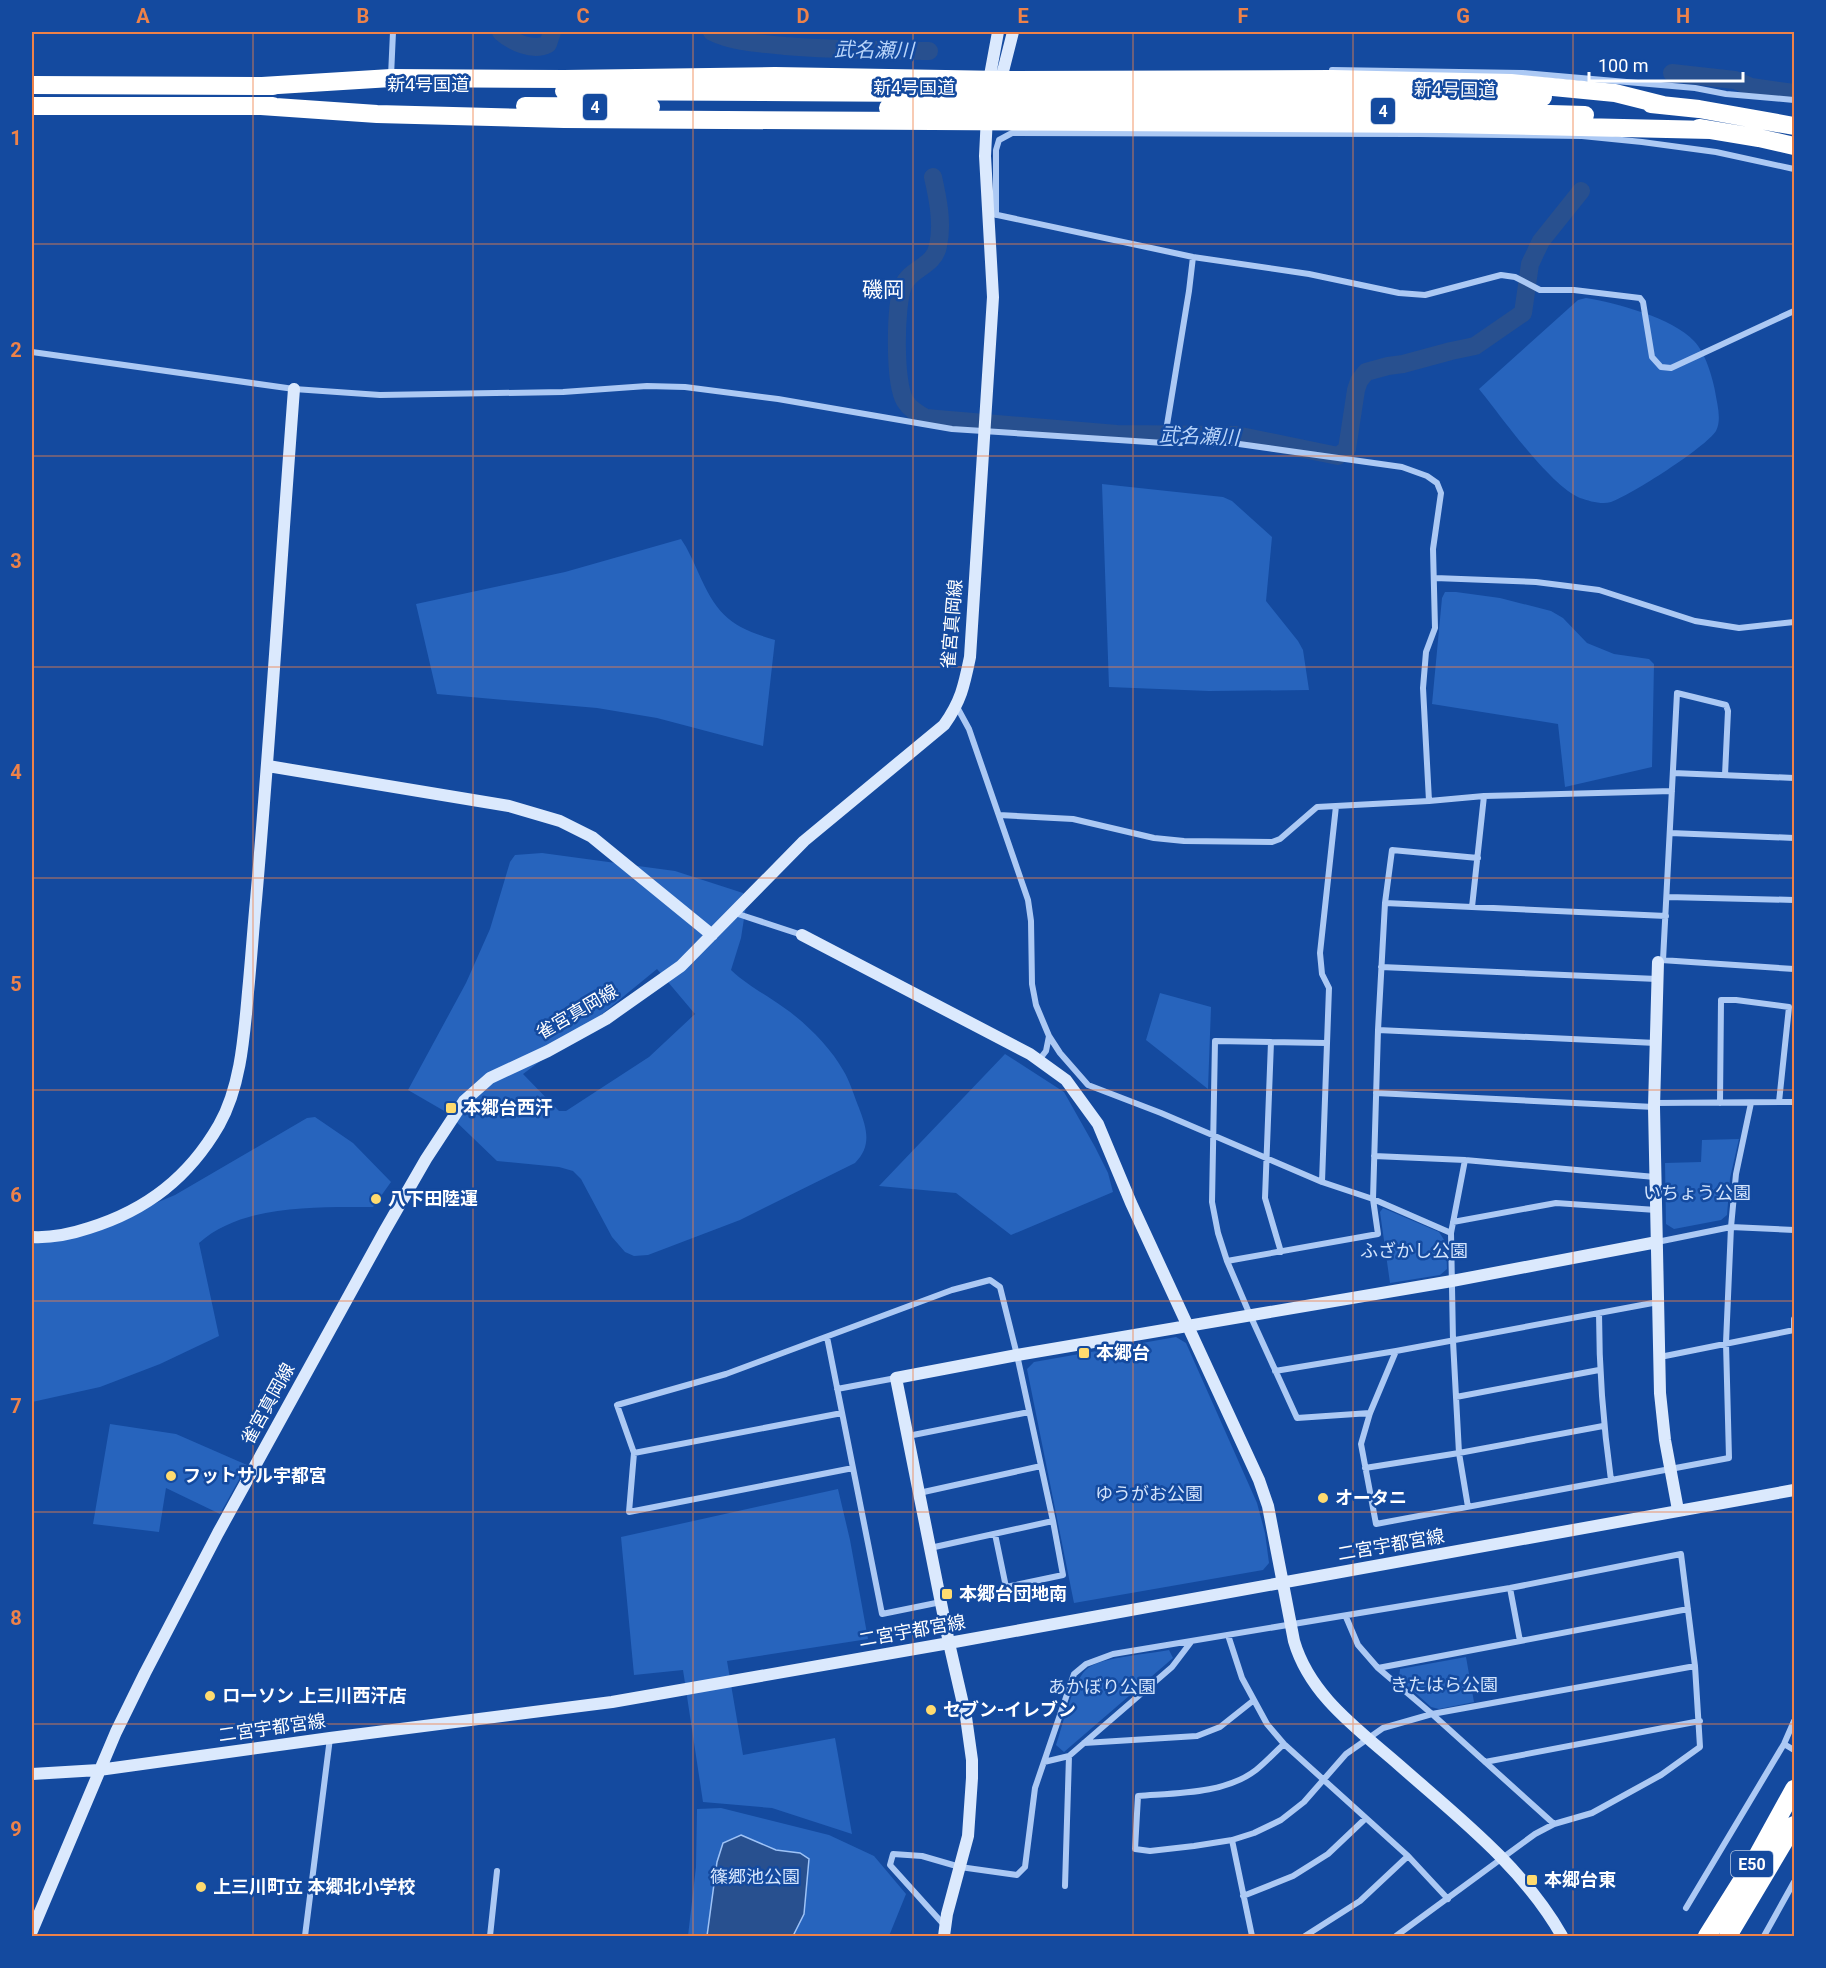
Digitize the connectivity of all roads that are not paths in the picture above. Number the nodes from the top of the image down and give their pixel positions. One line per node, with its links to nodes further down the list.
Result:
1 (393, 32): 5 (street)
2 (998, 32): 6 (street, 雀宮真岡線)
3 (1013, 32): 6 (street, 雀宮真岡線)
4 (1332, 69): 9 (street)
5 (391, 78): 6 (highway); 8 (highway)
6 (995, 80): 12 (highway); 17 (street, 雀宮真岡線)
7 (32, 85): 8 (highway, 新4号国道 / 4)
8 (262, 86): 10 (highway, 新4号国道 / 4)
9 (1794, 100)
10 (929, 101): 11 (highway, 新4号国道 / 4, bridge); 14 (highway, 新4号国道 / 4)
11 (1053, 102): 12 (highway, 新4号国道 / 4); 19 (highway, 新4号国道 / 4)
12 (1663, 105): 15 (highway, 新4号国道 / 4)
13 (32, 106): 14 (highway, 新4号国道 / 4)
14 (261, 106): 17 (highway)
15 (1755, 118): 16 (highway); 18 (highway, 新4号国道 / 4)
16 (1794, 118)
17 (987, 122): 19 (highway); 22 (street, 雀宮真岡線)
18 (1794, 126)
19 (1711, 130): 20 (highway, 新4号国道 / 4)
20 (1794, 146)
21 (1794, 169): 22 (street)
22 (991, 214): 23 (street); 27 (street, 雀宮真岡線)
23 (1193, 257): 24 (street); 28 (street)
24 (1794, 311)
25 (32, 352): 26 (street)
26 (294, 389): 27 (street); 32 (street)
27 (983, 432): 28 (street); 31 (street, 雀宮真岡線)
28 (1164, 443): 29 (street)
29 (1435, 578): 30 (street); 38 (street)
30 (1794, 622)
31 (957, 707): 40 (street); 48 (street, 雀宮真岡線)
32 (268, 766): 50 (street); 80 (street)
33 (1673, 773): 34 (street); 34 (street); 36 (street)
34 (1725, 775): 35 (street)
35 (1794, 778)
36 (1672, 791): 37 (street); 41 (street)
37 (1484, 796): 38 (street); 43 (street)
38 (1429, 801): 39 (street)
39 (1336, 806): 40 (street); 60 (street)
40 (999, 814): 57 (street)
41 (1670, 833): 42 (street); 44 (street)
42 (1794, 838)
43 (1478, 858): 46 (street); 47 (street)
44 (1667, 897): 45 (street); 49 (street)
45 (1794, 900)
46 (1385, 903): 47 (street); 53 (street)
47 (1472, 907): 49 (street)
48 (734, 913): 50 (street, 雀宮真岡線); 51 (street)
49 (1666, 916): 52 (street)
50 (712, 935): 146 (street, 雀宮真岡線)
51 (802, 935): 61 (street)
52 (1660, 961): 54 (street); 55 (street)
53 (1382, 967): 55 (street); 56 (street)
54 (1794, 969)
55 (1657, 979): 59 (street)
56 (1378, 1030): 59 (street); 62 (street)
57 (1049, 1036): 61 (street); 68 (street)
58 (1271, 1042): 60 (street); 68 (street); 70 (street)
59 (1656, 1042): 67 (street)
60 (1326, 1043): 73 (street)
61 (1038, 1060): 89 (street)
62 (1376, 1094): 67 (street); 69 (street)
63 (1779, 1102): 64 (street); 65 (street); 66 (street)
64 (1794, 1102)
65 (1720, 1103): 66 (street); 67 (street)
66 (1751, 1103): 77 (street)
67 (1654, 1105): 72 (street)
68 (1212, 1134): 70 (street); 83 (street)
69 (1374, 1156): 71 (street); 74 (street)
70 (1266, 1158): 73 (street); 82 (street)
71 (1465, 1160): 72 (street); 76 (street)
72 (1656, 1177): 75 (street)
73 (1322, 1182): 74 (street)
74 (1373, 1199): 79 (street); 82 (street)
75 (1656, 1210): 76 (street); 81 (street)
76 (1453, 1222): 79 (street)
77 (1731, 1227): 78 (street); 81 (street); 93 (street)
78 (1794, 1230)
79 (1451, 1233): 84 (street)
80 (32, 1237)
81 (1657, 1242): 84 (street); 85 (street)
82 (1281, 1252): 83 (street)
83 (1227, 1261): 87 (street)
84 (1452, 1281): 87 (street); 92 (street)
85 (1658, 1302): 86 (street); 96 (street)
86 (1599, 1313): 92 (street); 97 (street)
87 (1250, 1315): 89 (street); 98 (street)
88 (1794, 1319): 90 (street)
89 (1188, 1326): 95 (street); 121 (street)
90 (1794, 1330): 93 (street)
91 (827, 1337): 95 (street); 100 (street); 107 (street)
92 (1453, 1341): 94 (street); 101 (street)
93 (1726, 1343): 96 (street); 112 (street)
94 (1396, 1351): 98 (street); 104 (street)
95 (1017, 1355): 99 (street); 102 (street)
96 (1660, 1356): 112 (street)
97 (1599, 1370): 101 (street); 105 (street)
98 (1275, 1371): 104 (street)
99 (896, 1378): 100 (street); 106 (street)
100 (837, 1389): 103 (street)
101 (1456, 1397): 108 (street)
102 (1029, 1412): 106 (street); 109 (street)
103 (842, 1413): 107 (street); 110 (street)
104 (1370, 1413): 111 (street)
105 (1603, 1426): 108 (street); 113 (street)
106 (908, 1436): 115 (street)
107 (634, 1453): 110 (street)
108 (1459, 1453): 111 (street); 116 (street)
109 (1041, 1466): 115 (street); 118 (street)
110 (853, 1468): 123 (street)
111 (1365, 1468): 116 (street)
112 (1671, 1468): 113 (street); 117 (street)
113 (1611, 1480): 116 (street)
114 (1794, 1490): 117 (street, 二宮宇都宮線)
115 (919, 1493): 120 (street)
116 (1468, 1507)
117 (1678, 1510): 121 (street, 二宮宇都宮線)
118 (1053, 1521): 119 (street); 119 (street)
119 (995, 1534): 120 (street)
120 (930, 1548): 123 (street)
121 (1282, 1583): 126 (street); 130 (street, 二宮宇都宮線)
122 (1510, 1588): 124 (street); 125 (street); 128 (street)
123 (941, 1602): 130 (street)
124 (1688, 1609): 128 (street); 131 (street)
125 (1346, 1617): 126 (street); 132 (street)
126 (1290, 1623): 127 (street); 138 (street)
127 (1228, 1635): 129 (street); 133 (street)
128 (1520, 1641): 132 (street)
129 (1191, 1642): 139 (street); 144 (street)
130 (949, 1643): 137 (street, 二宮宇都宮線); 156 (street)
131 (1695, 1666): 134 (street); 135 (street)
132 (1378, 1668): 134 (street)
133 (1254, 1700): 139 (street); 141 (street)
134 (1432, 1714): 138 (street); 145 (street)
135 (1700, 1721): 145 (street); 151 (street)
136 (1794, 1721): 140 (street)
137 (330, 1738): 146 (street, 二宮宇都宮線); 165 (street)
138 (1368, 1738): 148 (street); 155 (street)
139 (1084, 1743): 143 (street)
140 (1784, 1743): 142 (street); 162 (street)
141 (1284, 1744): 148 (street); 153 (street)
142 (1794, 1750)
143 (1069, 1756): 144 (street); 159 (street)
144 (1044, 1762): 156 (street)
145 (1485, 1762): 151 (street)
146 (99, 1770): 147 (street, 二宮宇都宮線); 163 (street, 雀宮真岡線)
147 (32, 1774)
148 (1324, 1779): 150 (street); 153 (street)
149 (1794, 1789): 171 (highway, E50)
150 (1366, 1818): 154 (street); 160 (street)
151 (1554, 1824): 155 (street)
152 (1794, 1825): 172 (highway, E50)
153 (1232, 1840): 160 (street)
154 (1408, 1856): 161 (street); 168 (street)
155 (1502, 1857): 161 (street); 170 (street)
156 (960, 1867): 164 (street); 164 (street)
157 (497, 1871): 166 (street)
158 (1794, 1882): 173 (street)
159 (1065, 1886)
160 (1243, 1896): 167 (street)
161 (1448, 1899): 169 (street)
162 (1686, 1908)
163 (32, 1930)
164 (944, 1932)
165 (305, 1936)
166 (490, 1936)
167 (1252, 1936)
168 (1305, 1936)
169 (1396, 1936)
170 (1562, 1936)
171 (1707, 1936)
172 (1728, 1936)
173 (1764, 1936)

